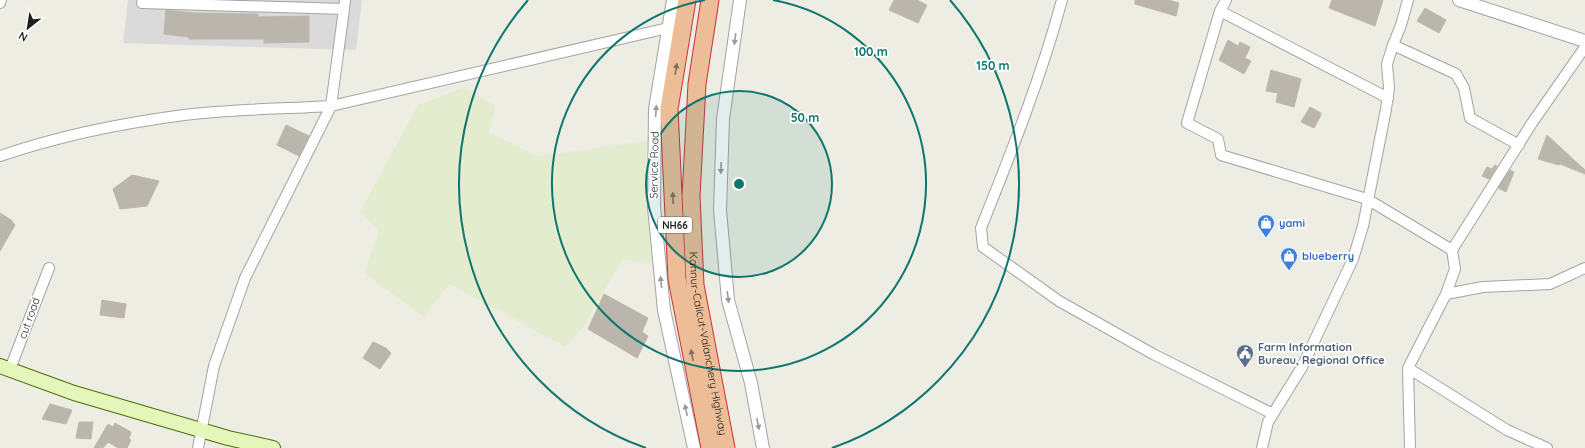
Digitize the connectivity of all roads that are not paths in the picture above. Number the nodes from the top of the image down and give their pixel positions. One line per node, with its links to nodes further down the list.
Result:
1 (673, 0): 12 (street, Service Road)
2 (687, 0): 32 (highway, NH66, one-way to 2)
3 (710, 0): 33 (highway, Kannur-Calicut-Valanchery Highway / NH66)
4 (740, 0): 34 (street, one-way to 34)
5 (1062, 0): 27 (street)
6 (1226, 0): 11 (street)
7 (1408, 0): 14 (street)
8 (1460, 0): 13 (street)
9 (142, 3): 10 (street)
10 (344, 4): 17 (street)
11 (1220, 11): 16 (street); 20 (street)
12 (668, 28): 17 (street); 31 (street, Service Road, one-way to 12)
13 (1585, 41)
14 (1393, 45): 16 (street); 18 (street)
15 (1585, 47): 18 (street)
16 (1388, 98): 20 (street)
17 (331, 106): 19 (street); 28 (street)
18 (1519, 145): 21 (street)
19 (0, 156)
20 (1367, 199): 21 (street); 27 (street)
21 (1452, 250): 24 (street)
22 (49, 268): 25 (street, cut road)
23 (1585, 268): 24 (street)
24 (1446, 294): 26 (street)
25 (5, 368): 28 (main road)
26 (1408, 368): 36 (street); 37 (street)
27 (1273, 414): 35 (street)
28 (202, 430): 29 (street); 30 (main road)
29 (198, 448)
30 (273, 448)
31 (694, 448)
32 (710, 448)
33 (726, 448)
34 (763, 448)
35 (1262, 448)
36 (1410, 448)
37 (1547, 448)

